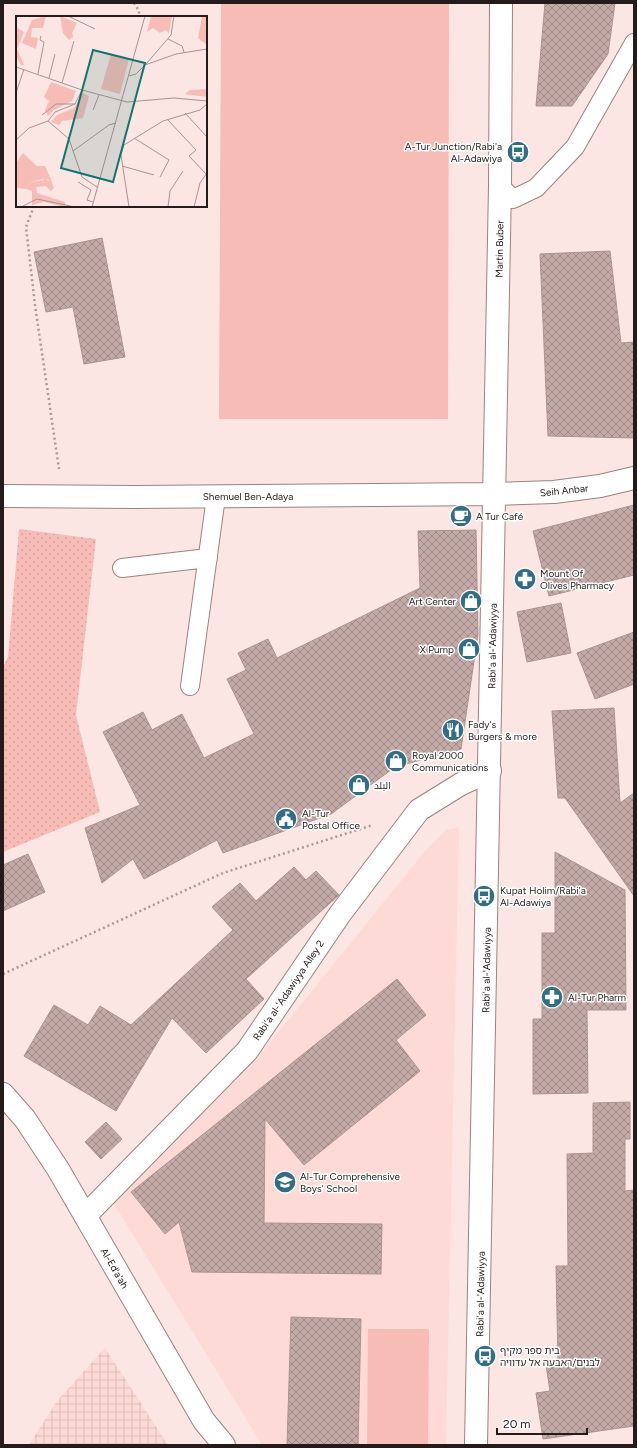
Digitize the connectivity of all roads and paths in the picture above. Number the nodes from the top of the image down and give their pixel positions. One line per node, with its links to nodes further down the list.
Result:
1 (134, 3): 3 (path)
2 (501, 3): 5 (street, Martin Buber)
3 (139, 16)
4 (634, 43): 5 (lane)
5 (500, 186): 8 (street, Martin Buber)
6 (34, 207): 9 (path)
7 (634, 478): 8 (street, Seih Anbar)
8 (493, 494): 10 (street, Shemuel Ben-Adaya); 15 (street, Rabiʼa al-'Adawiyya)
9 (63, 497): 10 (street, Shemuel Ben-Adaya); 11 (street, Shemuel Ben-Adaya)
10 (216, 497): 12 (lane)
11 (4, 500)
12 (208, 558): 13 (lane); 14 (lane)
13 (122, 568)
14 (190, 686)
15 (490, 771): 19 (street, Rabiʼa al-'Adawiyya Alley 2); 21 (street, Rabiʼa al-'Adawiyya)
16 (374, 824): 17 (path)
17 (3, 974)
18 (3, 1094): 19 (street, Al-Ed'a'ah)
19 (85, 1216): 20 (street, Al-Ed'a'ah)
20 (224, 1445)
21 (476, 1445)

